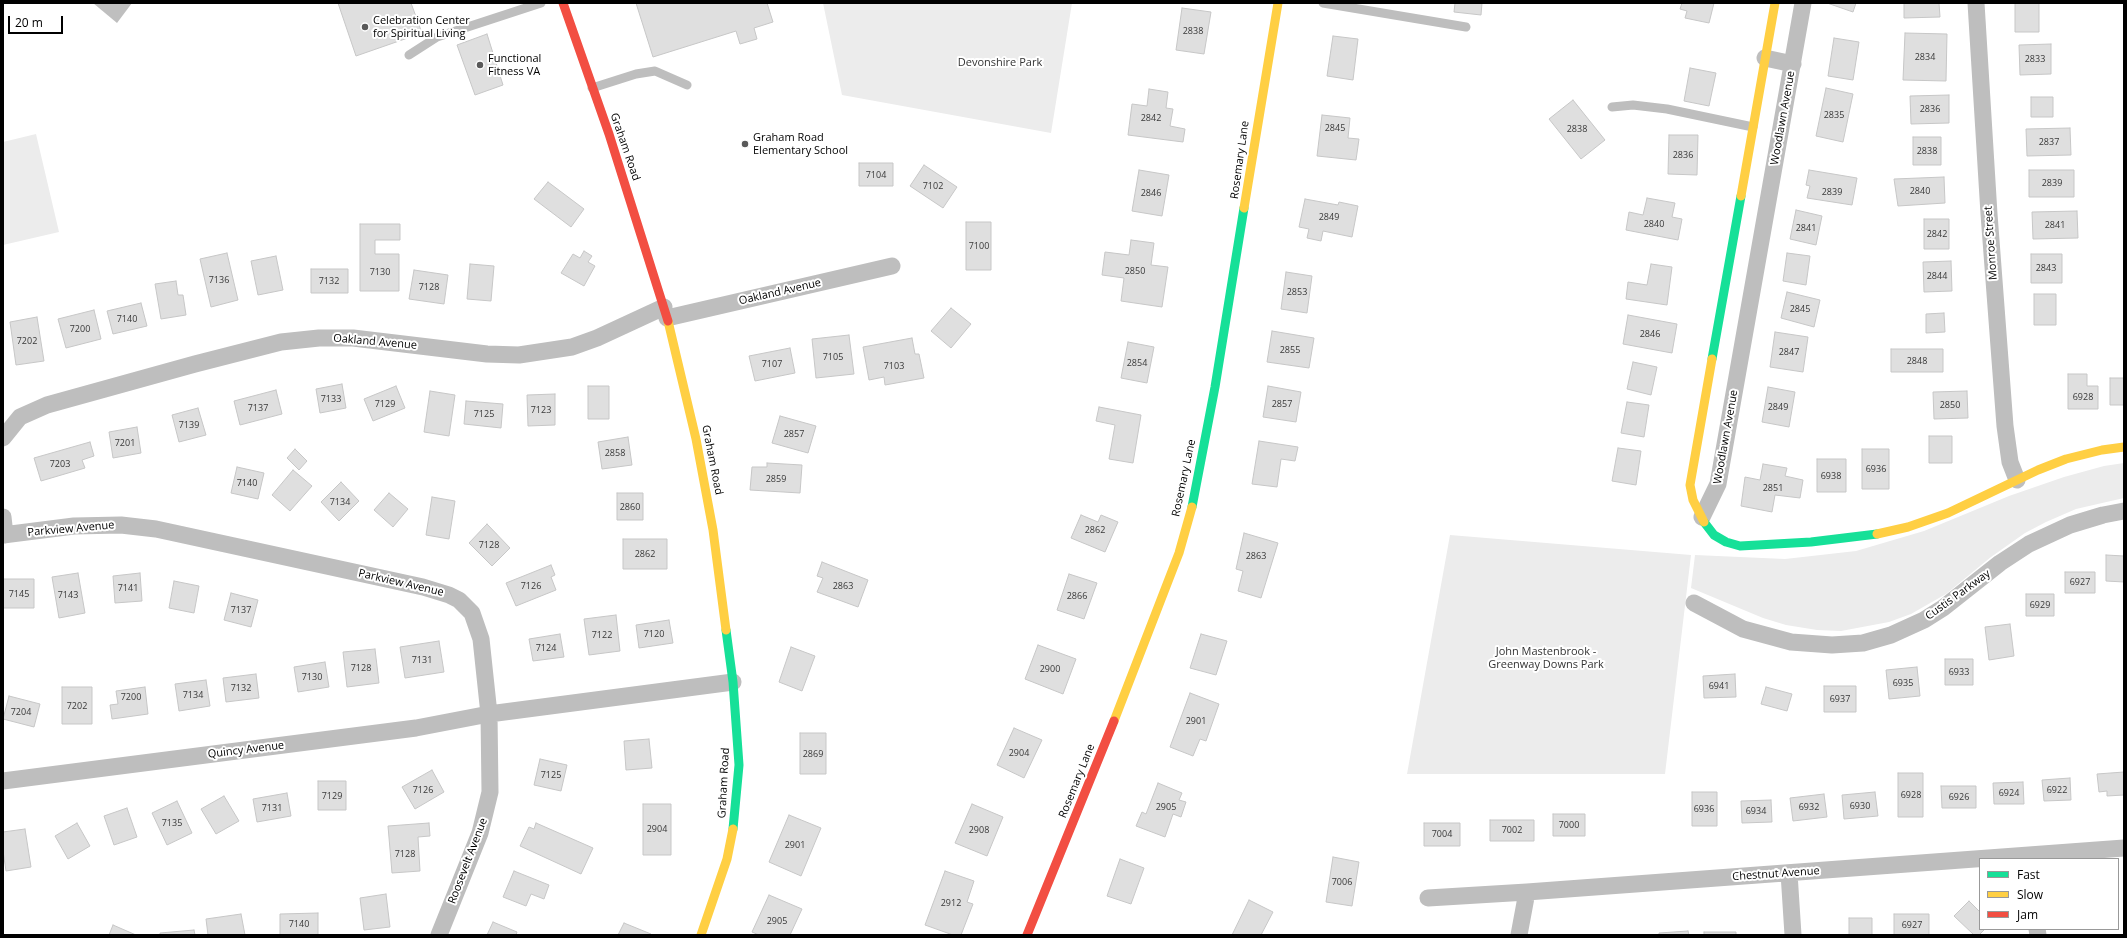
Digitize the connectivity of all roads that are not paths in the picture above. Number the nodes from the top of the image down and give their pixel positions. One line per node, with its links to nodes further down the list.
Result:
1 (541, 3): 9 (lane)
2 (563, 3): 13 (street, Graham Road)
3 (1278, 3): 38 (street, Rosemary Lane)
4 (1323, 3): 8 (lane)
5 (1775, 3): 10 (street)
6 (1803, 3): 11 (street, Woodlawn Avenue)
7 (1976, 3): 20 (street, Monroe Street)
8 (1466, 27)
9 (410, 55)
10 (1765, 58): 11 (street); 15 (street)
11 (1793, 64): 23 (street, Woodlawn Avenue)
12 (687, 85): 13 (lane)
13 (592, 88): 17 (street, Graham Road)
14 (1612, 107): 15 (lane)
15 (1753, 127): 23 (street)
16 (892, 266): 17 (street, Oakland Avenue)
17 (666, 313): 18 (street, Oakland Avenue); 26 (street, Graham Road)
18 (3, 438)
19 (2124, 447): 20 (street)
20 (2017, 480): 23 (street)
21 (2124, 511): 25 (street, Custis Parkway)
22 (3, 517): 24 (street)
23 (1702, 517)
24 (4, 535): 27 (street, Parkview Avenue)
25 (1694, 603)
26 (733, 682): 27 (street); 37 (street, Graham Road)
27 (489, 714): 28 (street, Quincy Avenue); 36 (street, Roosevelt Avenue)
28 (3, 780)
29 (2124, 848): 30 (street, Chestnut Avenue)
30 (2032, 857): 31 (street, Chestnut Avenue)
31 (2017, 858)
32 (1979, 860): 33 (street, Chestnut Avenue)
33 (1788, 873): 34 (street, Chestnut Avenue); 40 (street)
34 (1527, 892): 35 (street, Chestnut Avenue); 39 (street)
35 (1428, 898)
36 (439, 935)
37 (701, 935)
38 (1027, 935)
39 (1519, 935)
40 (1793, 935)

